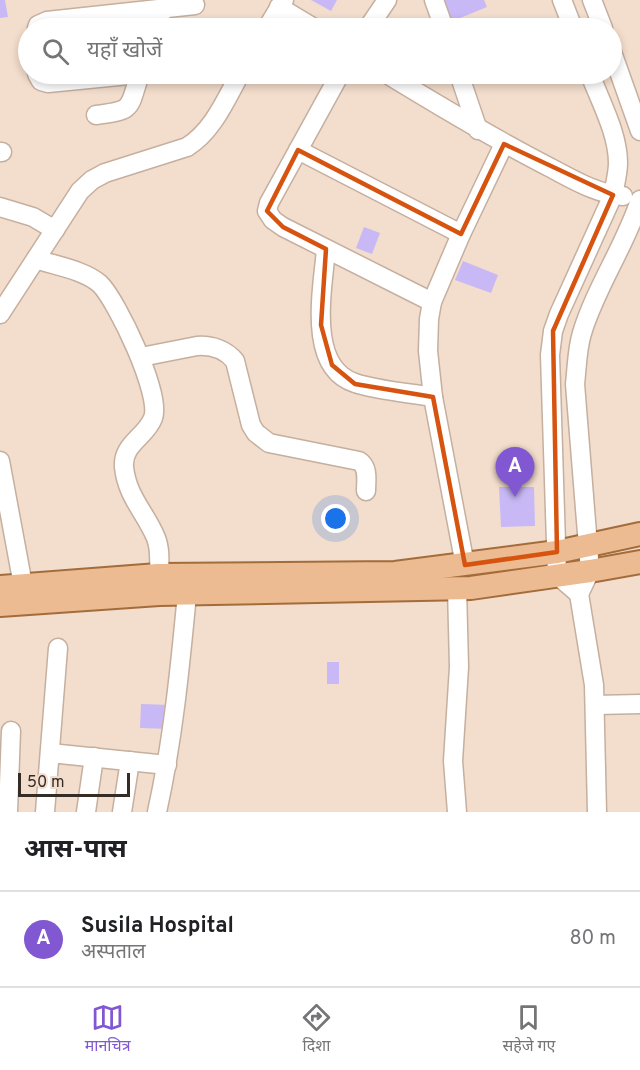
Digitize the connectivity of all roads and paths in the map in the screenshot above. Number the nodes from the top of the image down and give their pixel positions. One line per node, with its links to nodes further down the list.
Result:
1 (387, 0): 13 (street)
2 (434, 0): 14 (street)
3 (562, 0): 15 (street)
4 (592, 0): 16 (street)
5 (281, 4): 11 (street); 12 (street)
6 (195, 5): 8 (street)
7 (129, 6): 8 (street); 9 (street)
8 (164, 8): 10 (street)
9 (63, 18)
10 (160, 18)
11 (273, 18)
12 (300, 18)
13 (375, 18)
14 (440, 18)
15 (569, 18)
16 (599, 18)
17 (622, 80): 26 (street)
18 (137, 84): 24 (street)
19 (234, 84): 32 (street)
20 (334, 84): 28 (street)
21 (403, 84): 25 (street)
22 (462, 84): 25 (street)
23 (594, 84): 29 (street)
24 (96, 115)
25 (478, 130): 27 (street)
26 (640, 131)
27 (504, 144): 29 (street); 33 (street)
28 (298, 150): 33 (street); 34 (street)
29 (613, 195): 30 (street); 38 (street)
30 (640, 198): 39 (street)
31 (0, 207): 32 (street)
32 (55, 230): 35 (street)
33 (460, 234): 36 (street)
34 (326, 249): 36 (street); 41 (street)
35 (36, 259): 37 (street); 40 (street)
36 (432, 302): 41 (street)
37 (0, 314)
38 (553, 331): 39 (street); 46 (street)
39 (581, 335): 45 (street)
40 (141, 357): 43 (street); 52 (street)
41 (433, 397): 48 (street)
42 (0, 461): 51 (street)
43 (366, 491)
44 (640, 534): 45 (main road)
45 (588, 546): 46 (main road); 49 (street)
46 (557, 552): 48 (main road); 50 (street)
47 (640, 562): 49 (main road)
48 (465, 564): 52 (main road)
49 (590, 571): 50 (main road); 56 (street)
50 (557, 575): 54 (main road); 56 (street)
51 (23, 585): 52 (main road); 53 (main road)
52 (159, 585): 55 (main road); 57 (main road)
53 (0, 587)
54 (457, 588): 55 (main road); 71 (street)
55 (187, 594): 65 (street)
56 (579, 594): 60 (street)
57 (0, 605)
58 (58, 648): 62 (street)
59 (640, 704): 60 (street)
60 (595, 705): 72 (street)
61 (11, 731): 66 (street)
62 (50, 753): 63 (street); 67 (street)
63 (94, 757): 64 (street); 68 (street)
64 (130, 761): 65 (street); 69 (street)
65 (167, 765): 70 (street)
66 (8, 812)
67 (45, 812)
68 (86, 812)
69 (122, 812)
70 (156, 812)
71 (458, 812)
72 (597, 812)

